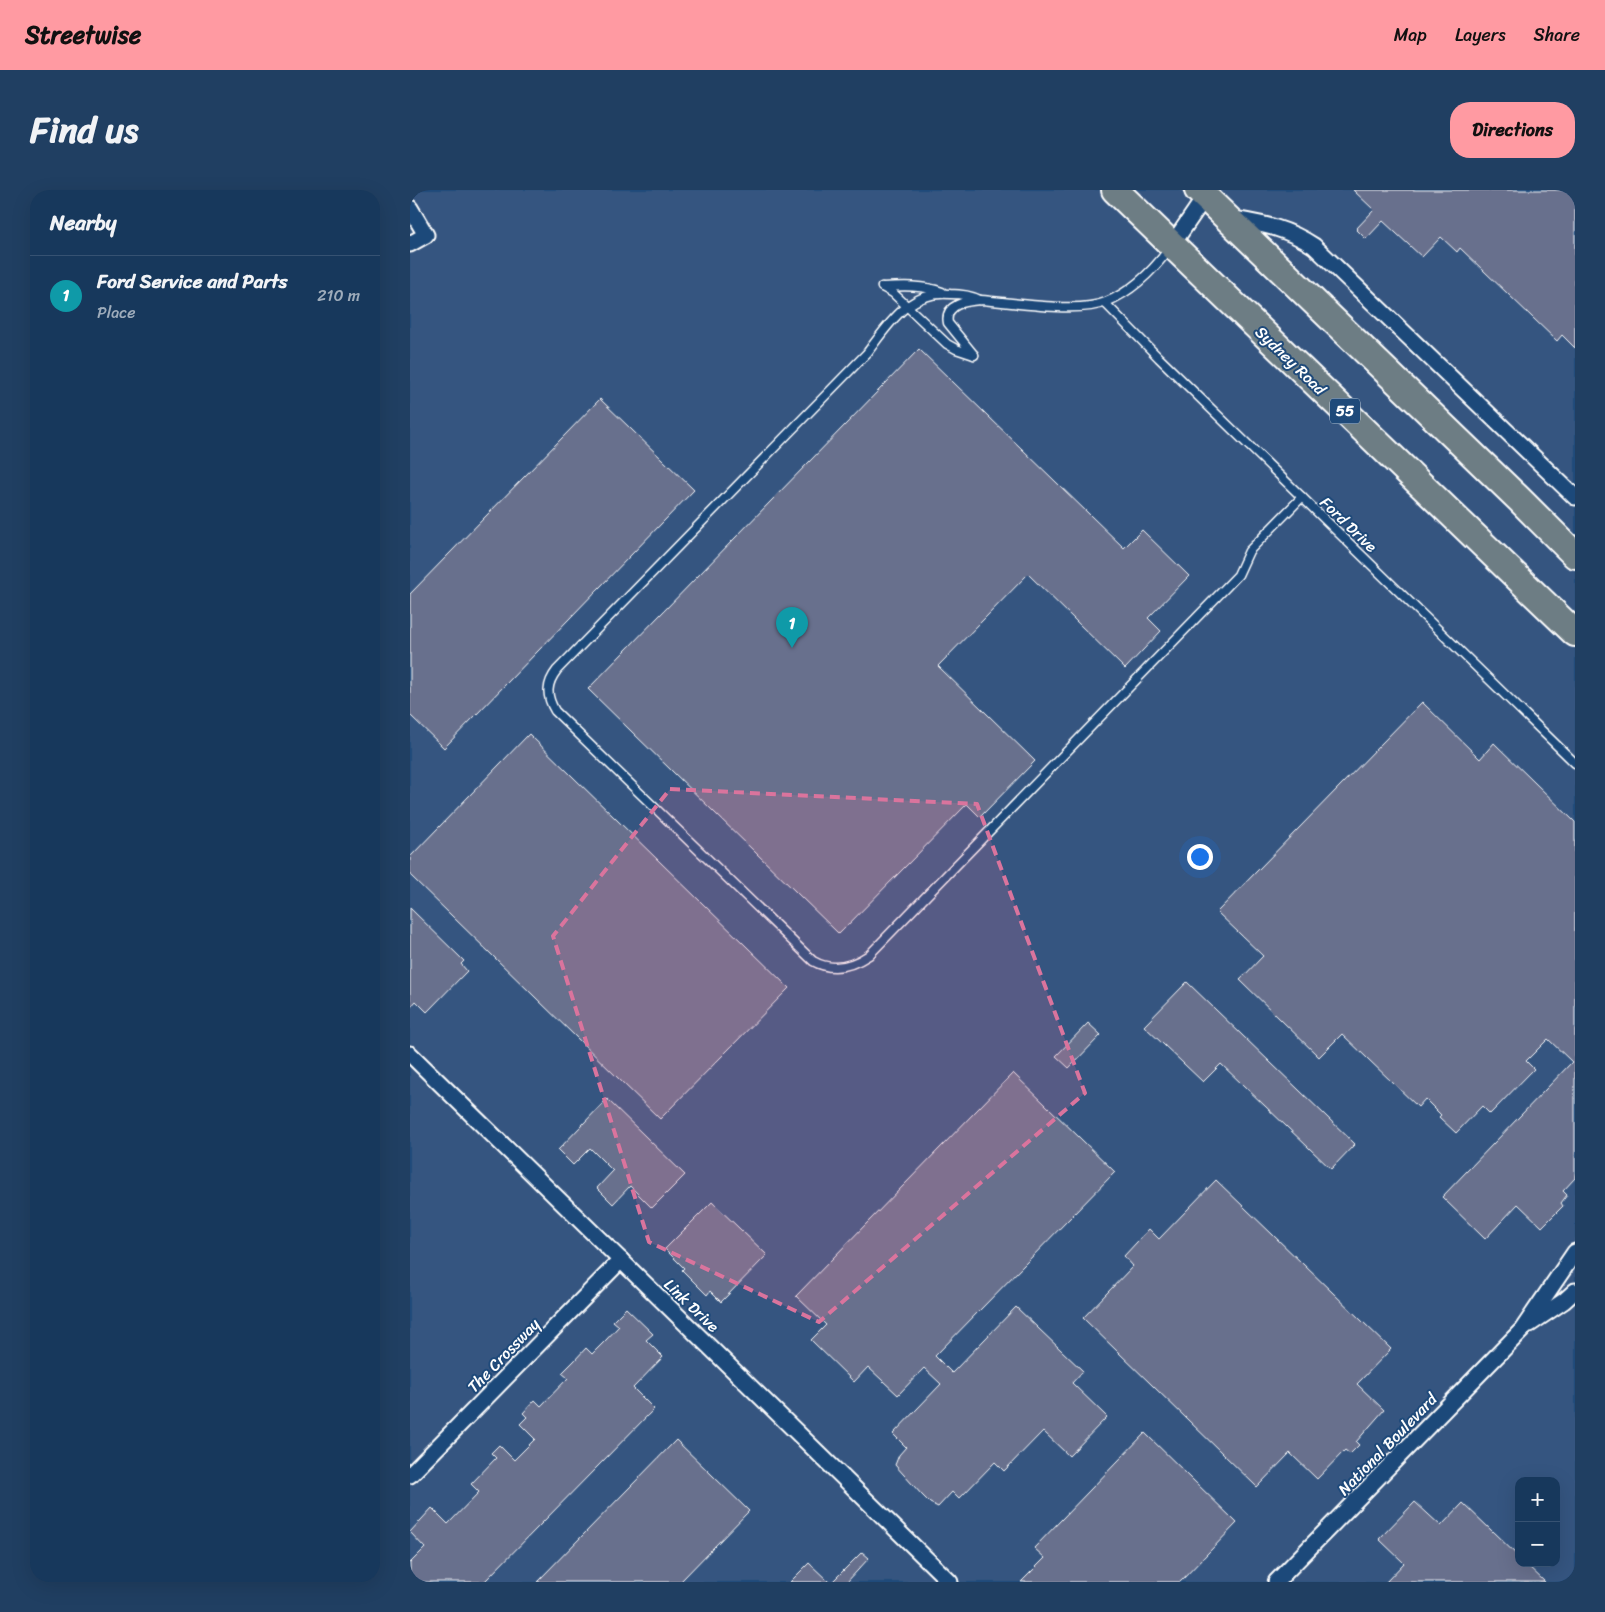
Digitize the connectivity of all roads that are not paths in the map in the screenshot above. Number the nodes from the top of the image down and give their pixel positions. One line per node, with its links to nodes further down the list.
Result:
1 (1115, 190): 6 (highway, Sydney Road / 55)
2 (1204, 192): 4 (highway); 6 (street)
3 (410, 208): 5 (street)
4 (1228, 218): 14 (street); 15 (highway)
5 (410, 244)
6 (1172, 245): 9 (lane); 16 (highway, Sydney Road / 55)
7 (946, 293): 8 (lane); 10 (lane); 10 (lane)
8 (980, 300): 9 (lane); 11 (lane)
9 (1105, 303): 13 (lane, Ford Drive)
10 (906, 306): 12 (lane); 13 (lane)
11 (948, 323): 12 (lane); 12 (lane)
12 (934, 333)
13 (1302, 497): 17 (lane, Ford Drive)
14 (1575, 497)
15 (1575, 555)
16 (1575, 633)
17 (1575, 763)
18 (410, 1054): 20 (street, Link Drive)
19 (1575, 1252): 22 (street, National Boulevard)
20 (621, 1260): 23 (street, The Crossway); 24 (street, Link Drive)
21 (1575, 1291): 22 (street, National Boulevard)
22 (1522, 1330): 25 (street, National Boulevard)
23 (410, 1475)
24 (950, 1582)
25 (1276, 1582)

